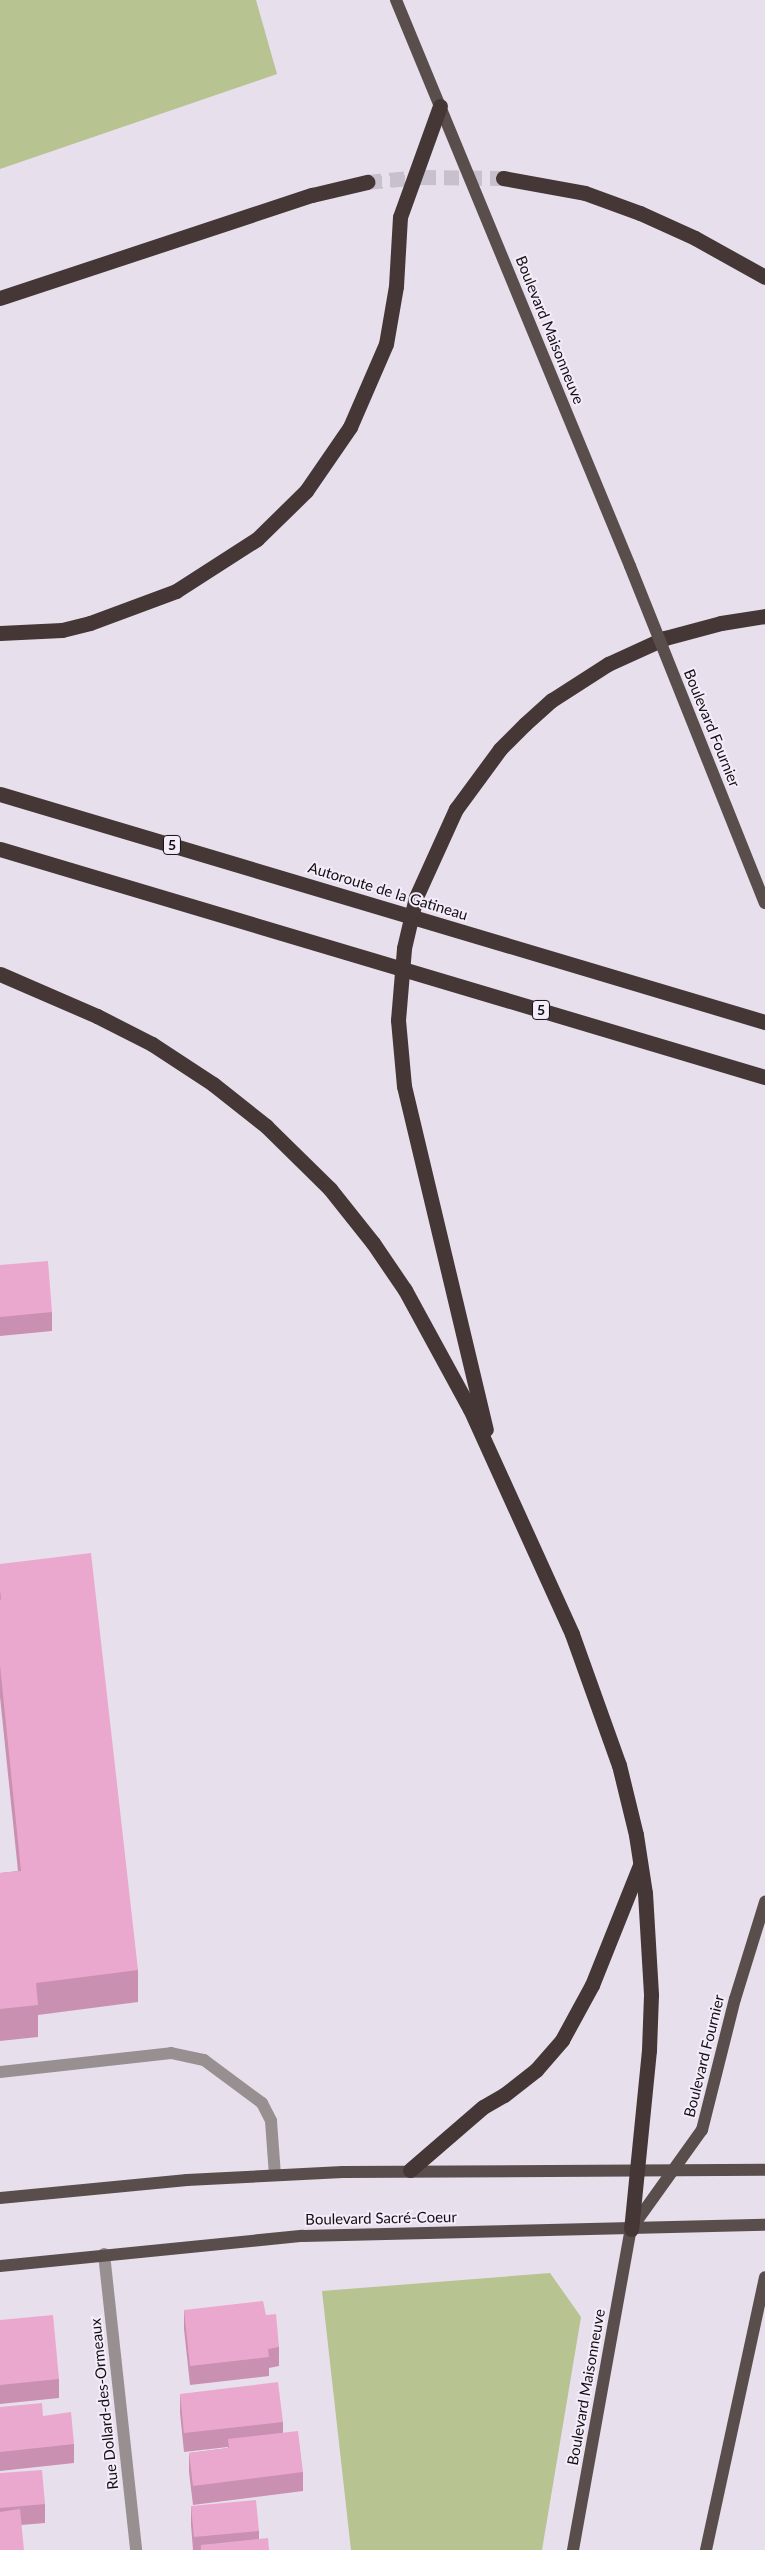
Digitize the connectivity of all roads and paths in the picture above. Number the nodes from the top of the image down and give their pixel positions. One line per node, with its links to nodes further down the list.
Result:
1 (396, 0): 2 (main road)
2 (440, 106): 7 (main road, Boulevard Maisonneuve); 9 (highway)
3 (503, 178): 5 (highway)
4 (367, 182): 6 (highway)
5 (765, 277)
6 (0, 298)
7 (630, 566): 12 (main road, Boulevard Fournier, bridge)
8 (765, 616): 16 (highway, bridge)
9 (0, 633)
10 (0, 794): 14 (highway, Autoroute de la Gatineau / 5)
11 (0, 849): 15 (highway, 5)
12 (765, 903)
13 (0, 974): 16 (highway)
14 (765, 1022)
15 (765, 1077)
16 (492, 1456): 17 (highway)
17 (641, 1864): 20 (highway); 21 (highway)
18 (765, 1902): 23 (main road, Boulevard Fournier)
19 (0, 2072): 24 (street)
20 (410, 2170): 21 (main road); 24 (main road)
21 (636, 2170): 23 (main road); 27 (highway)
22 (765, 2170): 23 (main road)
23 (674, 2171): 27 (main road, Boulevard Fournier)
24 (275, 2175): 25 (main road)
25 (0, 2198)
26 (765, 2225): 27 (main road, Boulevard Sacré-Coeur)
27 (632, 2229): 28 (main road, Boulevard Sacré-Coeur); 32 (main road, Boulevard Maisonneuve)
28 (104, 2254): 29 (main road, Boulevard Sacré-Coeur); 31 (street, Rue Dollard-des-Ormeaux)
29 (0, 2266)
30 (765, 2277): 33 (main road)
31 (136, 2550)
32 (573, 2550)
33 (706, 2550)

